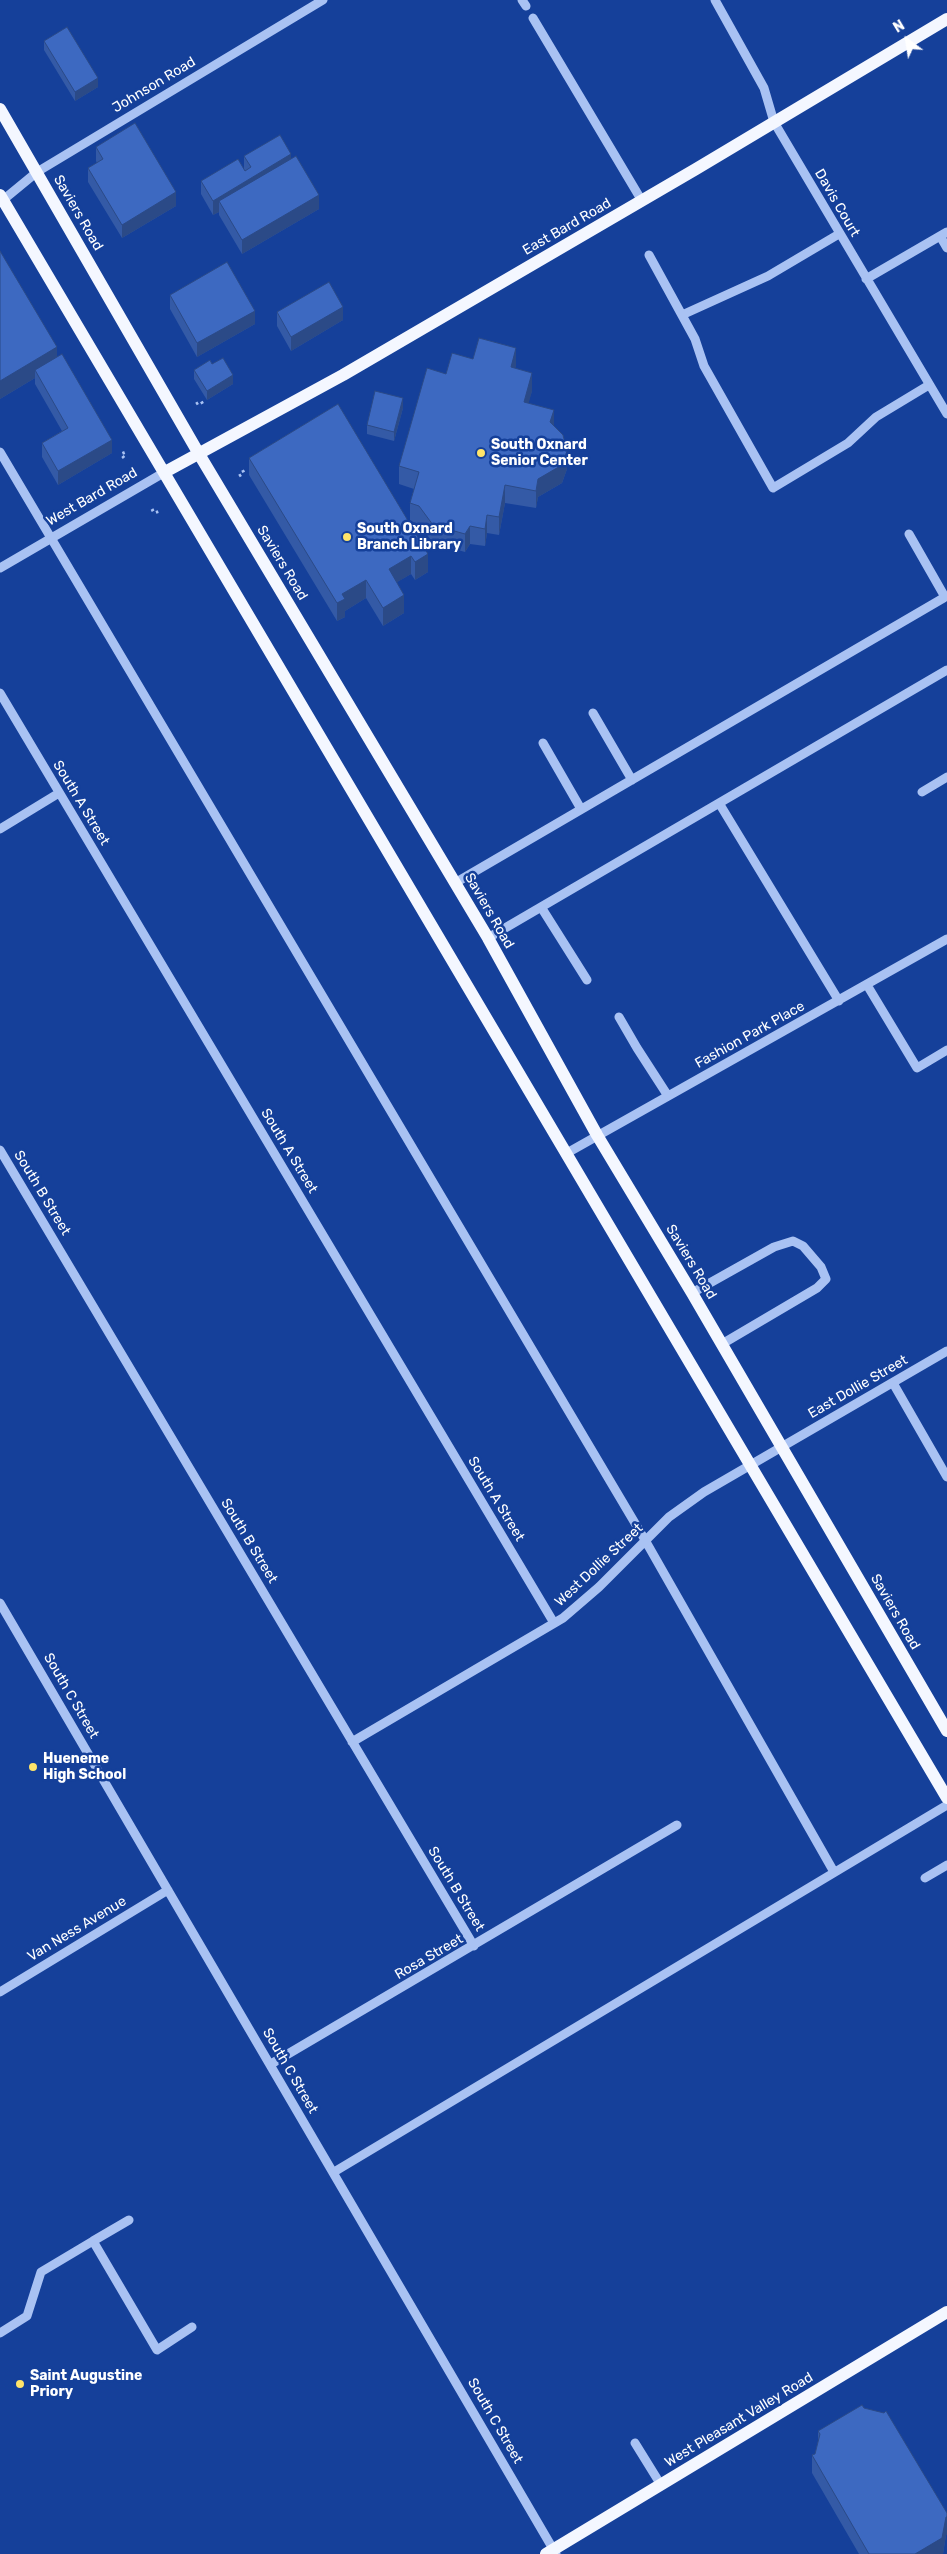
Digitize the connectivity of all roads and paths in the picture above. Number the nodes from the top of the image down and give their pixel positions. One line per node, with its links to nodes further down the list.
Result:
1 (323, 0): 7 (street, Johnson Road)
2 (715, 0): 6 (street, Davis Court)
3 (533, 18): 9 (street)
4 (947, 19): 6 (main road, East Bard Road)
5 (0, 109): 7 (main road, Saviers Road)
6 (774, 122): 9 (main road, East Bard Road); 10 (street, Davis Court)
7 (37, 172): 8 (street, Johnson Road); 22 (main road, Saviers Road)
8 (2, 197): 25 (main road)
9 (642, 201): 22 (main road, East Bard Road)
10 (840, 234): 14 (street, Davis Court); 15 (street)
11 (944, 234): 12 (street); 14 (street)
12 (947, 248)
13 (649, 255): 15 (street)
14 (866, 279): 16 (street, Davis Court)
15 (682, 315): 16 (street)
16 (929, 385): 19 (street, Davis Court)
17 (196, 404): 18 (path)
18 (204, 406)
19 (947, 414)
20 (0, 452): 30 (street)
21 (126, 452): 23 (path)
22 (199, 454): 25 (main road, West Bard Road); 44 (main road, Saviers Road)
23 (124, 458)
24 (240, 467): 26 (path)
25 (165, 472): 30 (street, West Bard Road); 56 (main road)
26 (239, 476)
27 (152, 509): 28 (path)
28 (160, 510)
29 (909, 534): 32 (street)
30 (51, 539): 31 (street, West Bard Road); 64 (street)
31 (0, 568)
32 (946, 596): 38 (street)
33 (947, 670): 41 (street)
34 (0, 693): 40 (street, South A Street)
35 (593, 714): 38 (street)
36 (543, 742): 42 (street)
37 (947, 777): 39 (street)
38 (632, 780): 42 (street)
39 (922, 792)
40 (59, 793): 43 (street); 66 (street, South A Street)
41 (719, 804): 45 (street); 50 (street)
42 (581, 809): 44 (street)
43 (0, 829)
44 (455, 883): 46 (main road, Saviers Road)
45 (542, 907): 46 (street); 48 (street)
46 (488, 938): 54 (main road, Saviers Road)
47 (947, 939): 49 (street, Fashion Park Place)
48 (587, 980)
49 (867, 984): 50 (street, Fashion Park Place); 52 (street)
50 (840, 1000): 53 (street, Fashion Park Place)
51 (619, 1017): 53 (street)
52 (947, 1050)
53 (668, 1096): 54 (street, Fashion Park Place)
54 (597, 1136): 56 (street, Fashion Park Place); 57 (main road, Saviers Road)
55 (0, 1150): 68 (street, South B Street)
56 (567, 1154): 62 (main road)
57 (692, 1293): 58 (main road, Saviers Road); 58 (street)
58 (722, 1344): 61 (main road, Saviers Road)
59 (947, 1351): 60 (street, East Dollie Street)
60 (893, 1383): 61 (street, East Dollie Street); 63 (street)
61 (782, 1447): 62 (street, West Dollie Street); 67 (main road, Saviers Road)
62 (750, 1465): 64 (street, West Dollie Street); 69 (main road)
63 (947, 1477)
64 (645, 1540): 66 (street, West Dollie Street); 73 (street)
65 (0, 1603): 75 (street, South C Street)
66 (554, 1623): 68 (street, West Dollie Street)
67 (947, 1731)
68 (352, 1742): 76 (street, South B Street)
69 (947, 1798)
70 (947, 1805): 73 (street)
71 (677, 1825): 76 (street, Rosa Street)
72 (947, 1865): 74 (street)
73 (834, 1872): 79 (street)
74 (925, 1878)
75 (168, 1890): 77 (street, Van Ness Avenue); 78 (street, South C Street)
76 (474, 1946): 78 (street, Rosa Street)
77 (0, 1992)
78 (271, 2064): 79 (street, South C Street)
79 (334, 2172): 87 (street, South C Street)
80 (129, 2220): 81 (street)
81 (93, 2241): 83 (street); 84 (street)
82 (947, 2312): 86 (main road, West Pleasant Valley Road)
83 (192, 2327)
84 (0, 2333)
85 (635, 2443): 86 (street)
86 (661, 2485): 87 (main road, West Pleasant Valley Road)
87 (552, 2553)

